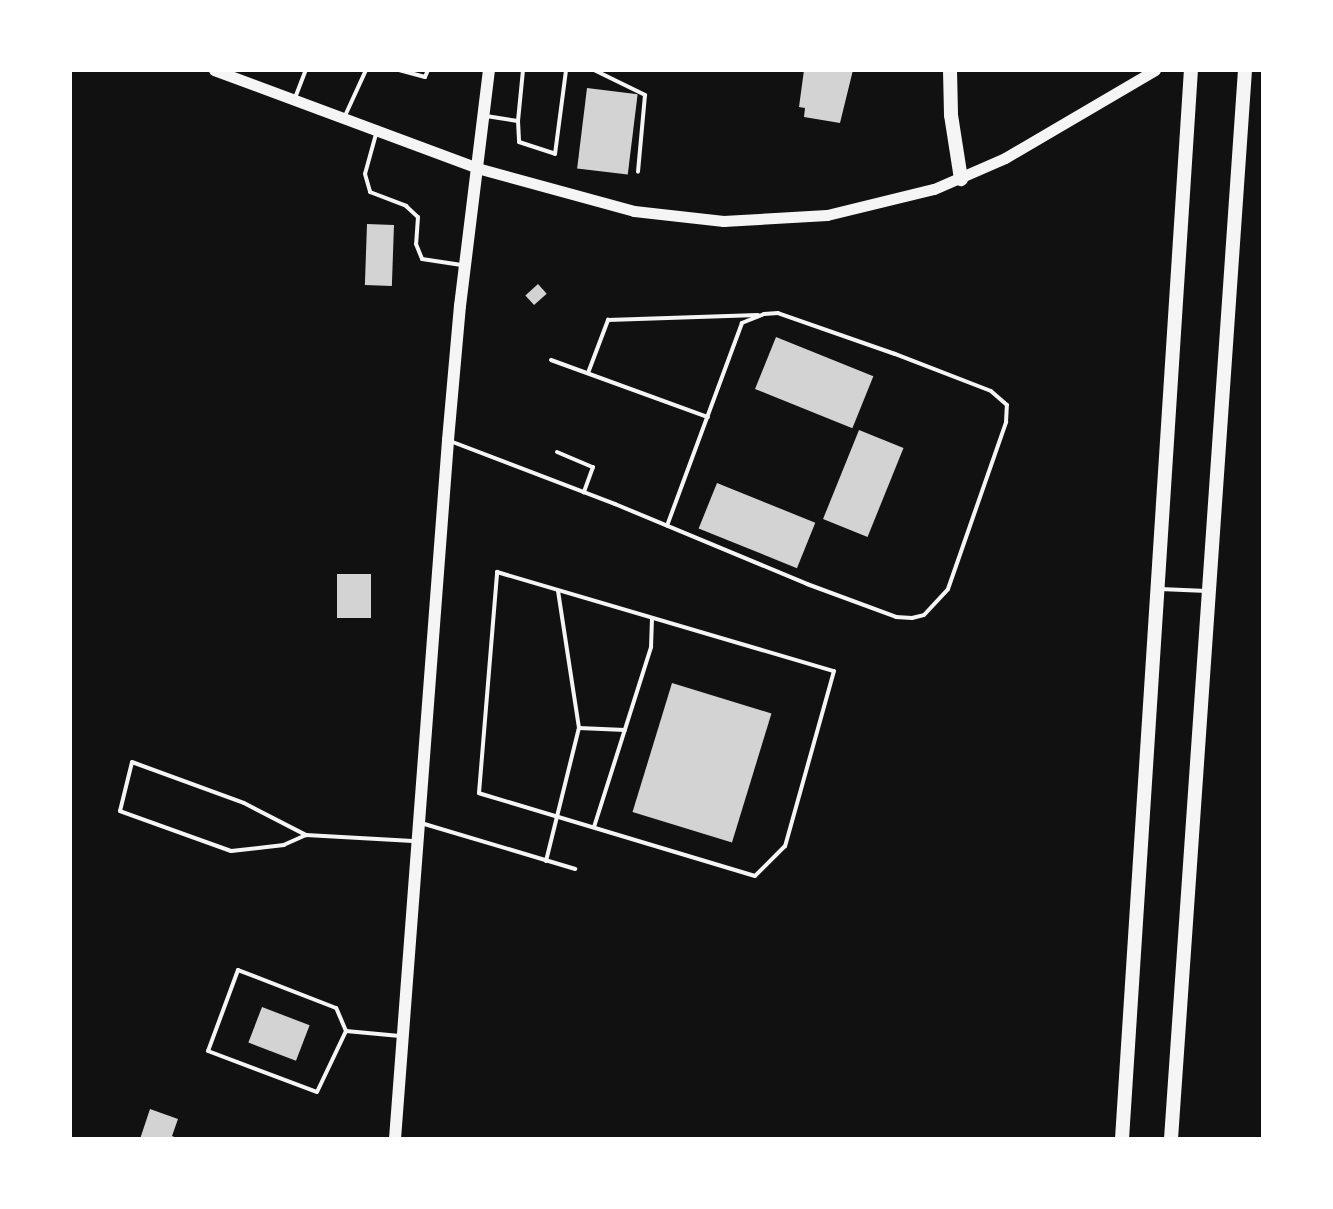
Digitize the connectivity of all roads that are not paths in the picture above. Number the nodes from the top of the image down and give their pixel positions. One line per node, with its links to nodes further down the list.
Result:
1 (214, 70): 14 (main road)
2 (306, 70): 15 (lane)
3 (366, 70): 17 (lane)
4 (399, 70): 5 (lane)
5 (428, 70)
6 (489, 70): 16 (main road)
7 (523, 70): 18 (lane)
8 (566, 70): 18 (lane)
9 (594, 70): 21 (lane)
10 (950, 70): 22 (highway)
11 (1155, 70): 22 (main road)
12 (1191, 70): 32 (highway)
13 (1245, 70): 34 (highway)
14 (238, 74): 15 (main road)
15 (294, 100): 17 (main road)
16 (484, 116): 18 (lane); 20 (main road)
17 (344, 119): 19 (main road)
18 (518, 121)
19 (377, 132): 20 (main road); 23 (lane)
20 (477, 168): 22 (main road); 23 (main road)
21 (638, 172)
22 (961, 179)
23 (465, 266): 28 (main road)
24 (760, 315): 26 (lane); 27 (lane); 31 (lane)
25 (551, 360): 26 (lane)
26 (588, 373): 27 (lane)
27 (708, 417): 31 (lane)
28 (448, 440): 30 (lane); 39 (main road)
29 (557, 452): 30 (lane)
30 (584, 492): 31 (lane)
31 (667, 526)
32 (1157, 589): 34 (lane); 48 (highway)
33 (558, 591): 35 (lane); 36 (lane); 38 (lane)
34 (1209, 591): 49 (highway)
35 (652, 618): 37 (lane); 40 (lane)
36 (579, 728): 37 (lane); 38 (lane)
37 (625, 730): 40 (lane)
38 (558, 817): 40 (lane); 43 (lane)
39 (421, 823): 42 (main road); 43 (lane)
40 (594, 828)
41 (306, 835): 41 (lane); 42 (lane)
42 (420, 841): 46 (main road)
43 (546, 861): 44 (lane)
44 (575, 869)
45 (346, 1031): 45 (lane); 46 (lane)
46 (403, 1036): 47 (main road)
47 (395, 1139)
48 (1122, 1139)
49 (1171, 1139)

